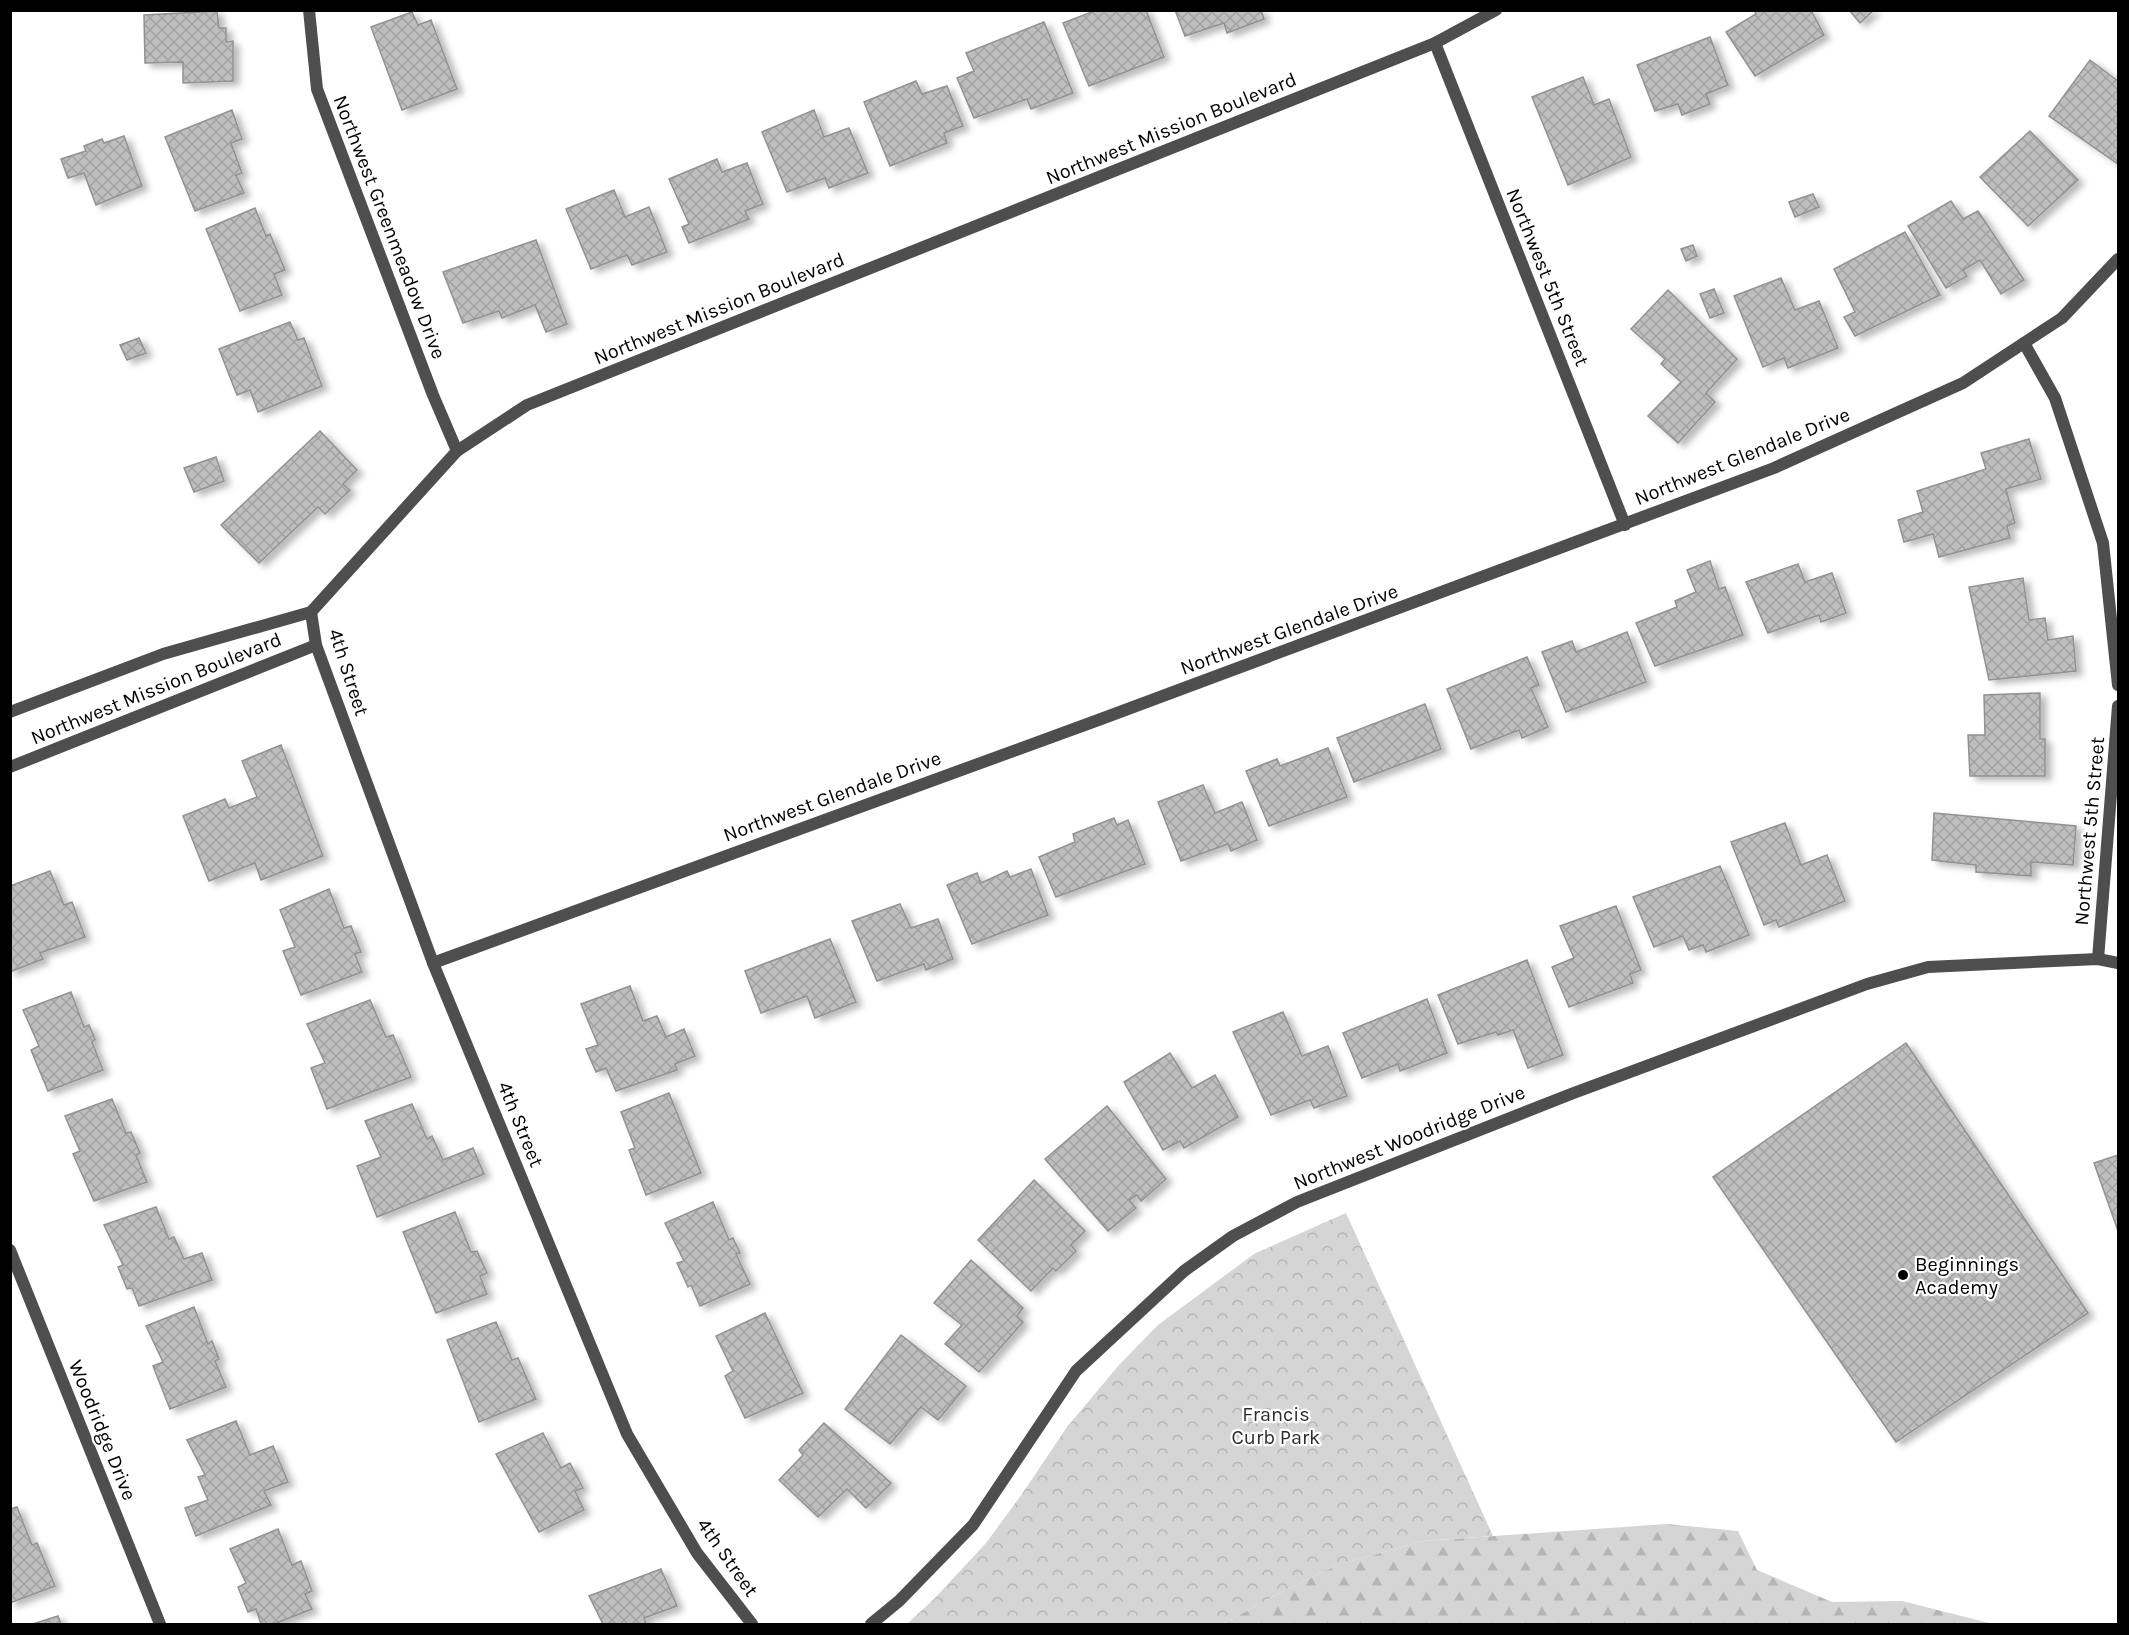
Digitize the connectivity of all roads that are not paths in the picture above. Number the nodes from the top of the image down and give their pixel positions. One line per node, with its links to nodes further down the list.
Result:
1 (309, 10): 6 (street, Northwest Greenmeadow Drive)
2 (1496, 10): 3 (street, Northwest Mission Boulevard)
3 (1435, 44): 6 (street, Northwest Mission Boulevard); 7 (street, Northwest 5th Street)
4 (2118, 259): 5 (street, Northwest Glendale Drive)
5 (2024, 343): 7 (street, Northwest Glendale Drive); 10 (street)
6 (457, 451): 8 (street, Northwest Mission Boulevard)
7 (1625, 525): 15 (street, Northwest Glendale Drive)
8 (311, 612): 9 (street, 4th Street); 12 (street, Northwest Mission Boulevard)
9 (316, 645): 13 (street, Northwest Mission Boulevard); 15 (street, 4th Street)
10 (2118, 685)
11 (2118, 706): 14 (street, Northwest 5th Street)
12 (10, 712)
13 (10, 768)
14 (2098, 959): 16 (street, Northwest Woodridge Drive); 20 (street, Northwest Woodridge Drive)
15 (433, 963): 19 (street, 4th Street)
16 (2118, 963)
17 (10, 1250): 18 (street, Woodridge Drive)
18 (160, 1624)
19 (752, 1624)
20 (870, 1624)

